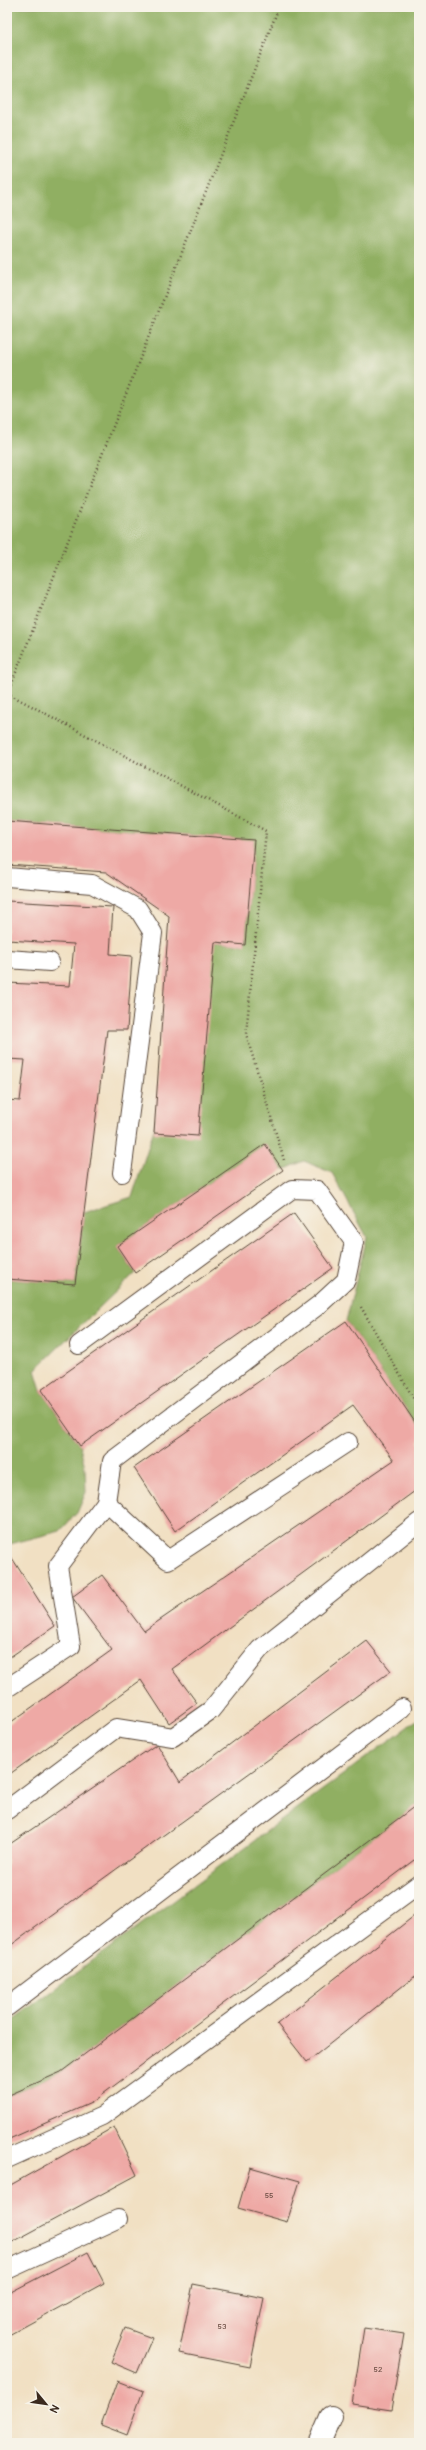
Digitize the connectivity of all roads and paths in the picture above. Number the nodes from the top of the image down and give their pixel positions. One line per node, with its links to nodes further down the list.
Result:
1 (279, 7): 2 (path)
2 (7, 694): 7 (path)
3 (7, 877): 6 (lane)
4 (7, 959): 5 (lane)
5 (50, 962)
6 (122, 1173)
7 (292, 1189): 8 (lane); 9 (lane)
8 (346, 1280): 10 (path); 12 (lane)
9 (79, 1346)
10 (419, 1408)
11 (348, 1442): 12 (lane)
12 (106, 1502): 14 (lane)
13 (419, 1522): 16 (lane)
14 (7, 1688)
15 (402, 1708): 18 (lane)
16 (7, 1810)
17 (419, 1884): 19 (lane)
18 (7, 2006)
19 (7, 2159)
20 (118, 2219): 21 (lane)
21 (7, 2270)
22 (331, 2417): 23 (street)
23 (320, 2443)

